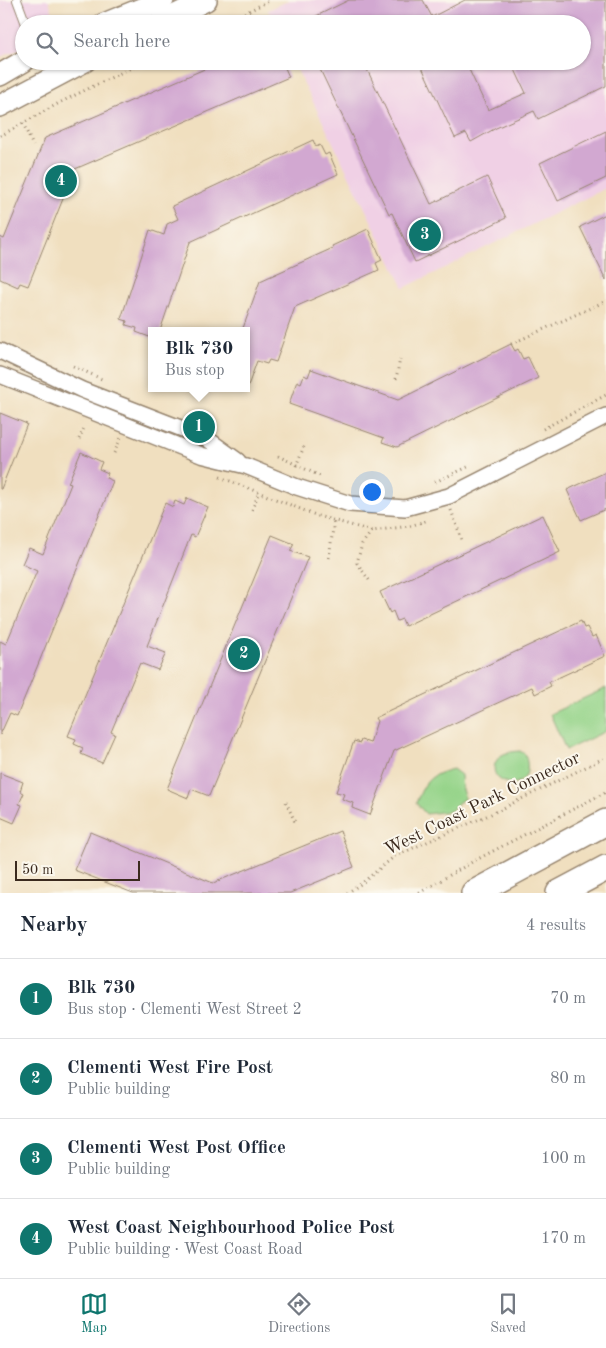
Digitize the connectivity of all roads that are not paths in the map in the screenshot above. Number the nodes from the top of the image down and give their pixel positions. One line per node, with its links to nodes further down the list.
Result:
1 (17, 0): 4 (lane)
2 (206, 0): 3 (main road)
3 (170, 5): 5 (main road)
4 (23, 15)
5 (135, 15)
6 (15, 66): 8 (main road)
7 (68, 70): 9 (main road)
8 (0, 75)
9 (0, 106)
10 (0, 351): 13 (street)
11 (0, 375): 13 (street)
12 (606, 416): 13 (street)
13 (246, 466)
14 (606, 822): 16 (highway)
15 (606, 868): 17 (highway)
16 (474, 893)
17 (558, 893)

